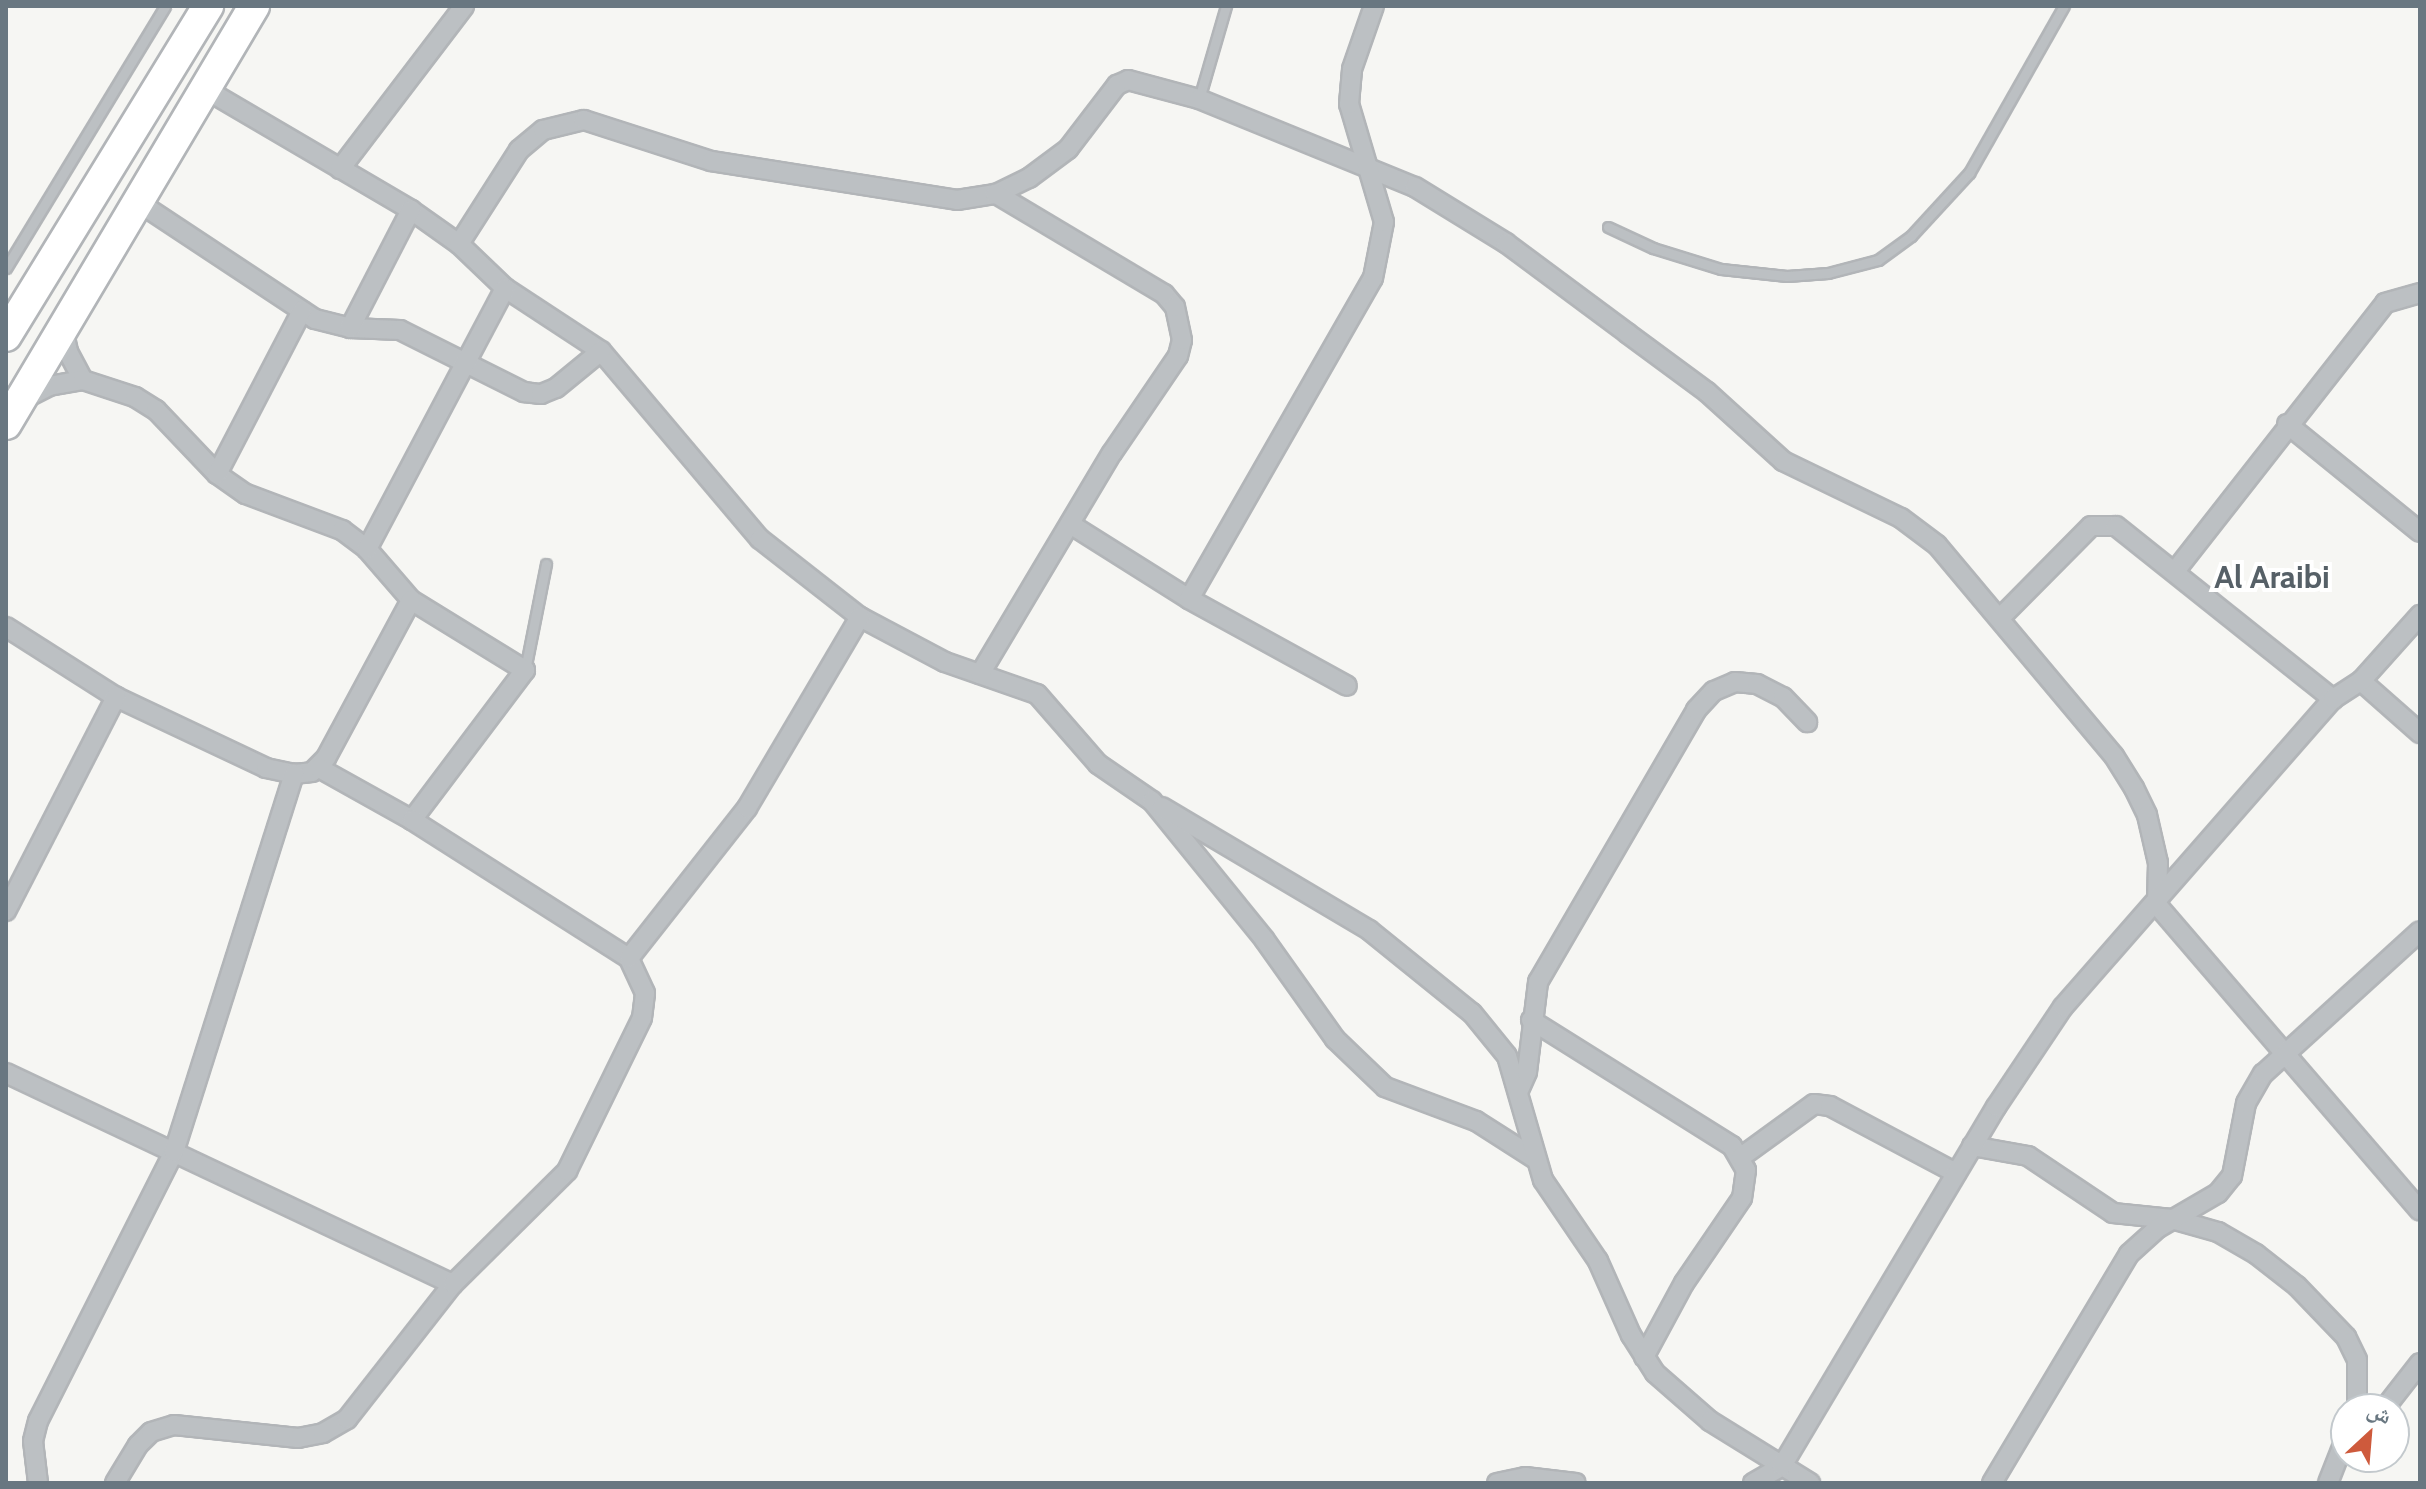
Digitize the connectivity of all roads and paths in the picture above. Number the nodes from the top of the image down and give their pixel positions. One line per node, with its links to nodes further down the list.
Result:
1 (165, 6): 17 (lane)
2 (208, 6): 23 (highway)
3 (254, 6): 8 (highway)
4 (464, 6): 11 (street)
5 (1226, 6): 9 (lane)
6 (1374, 6): 10 (street)
7 (2064, 6): 15 (lane)
8 (205, 89): 11 (street); 13 (highway)
9 (1199, 99): 10 (street); 12 (street)
10 (1368, 166): 35 (street); 39 (street)
11 (340, 169): 14 (street)
12 (996, 194): 16 (street); 30 (street)
13 (138, 202): 20 (street); 21 (highway)
14 (411, 210): 16 (street); 22 (street)
15 (1608, 227)
16 (459, 244): 18 (street)
17 (6, 268)
18 (505, 288): 24 (street); 25 (street)
19 (2420, 293): 28 (street)
20 (302, 311): 22 (street); 29 (street)
21 (63, 328): 26 (street); 27 (highway)
22 (350, 328): 25 (street)
23 (6, 336)
24 (601, 351): 25 (street); 38 (street)
25 (466, 362): 32 (street)
26 (83, 380): 27 (street); 29 (street)
27 (13, 413)
28 (2287, 424): 31 (street); 34 (street)
29 (217, 474): 32 (street)
30 (1070, 524): 35 (street); 42 (street)
31 (2420, 532)
32 (367, 549): 36 (street)
33 (546, 564): 41 (lane)
34 (2176, 570): 39 (street); 46 (street)
35 (1189, 599): 44 (street)
36 (411, 600): 41 (street); 49 (street)
37 (2420, 615): 43 (street)
38 (860, 617): 42 (street); 56 (street)
39 (2000, 618): 53 (street)
40 (6, 627): 45 (street)
41 (525, 670): 52 (street)
42 (980, 674): 51 (street)
43 (2361, 681): 46 (street); 48 (street)
44 (1347, 686)
45 (116, 697): 50 (street); 54 (street)
46 (2333, 699): 53 (street)
47 (1807, 722): 57 (street)
48 (2420, 733)
49 (319, 768): 50 (street); 52 (street)
50 (294, 774): 62 (street)
51 (1152, 801): 60 (street); 64 (street)
52 (412, 820): 56 (street)
53 (2157, 905): 58 (street); 61 (street)
54 (6, 911)
55 (2420, 931): 58 (street)
56 (629, 958): 68 (street)
57 (1531, 1020): 60 (street); 63 (street)
58 (2284, 1053): 66 (street); 67 (street)
59 (6, 1073): 62 (street)
60 (1519, 1090): 64 (street)
61 (1972, 1146): 65 (street); 67 (street)
62 (174, 1152): 68 (street); 76 (street)
63 (1741, 1157): 65 (street); 69 (street)
64 (1534, 1158): 69 (street)
65 (1956, 1173): 75 (street)
66 (2420, 1211)
67 (2172, 1219): 72 (street); 82 (street)
68 (453, 1284): 77 (street)
69 (1644, 1357): 75 (street)
70 (2420, 1363): 71 (street)
71 (2405, 1382): 73 (street); 74 (street)
72 (2357, 1393)
73 (2396, 1393)
74 (2420, 1394)
75 (1782, 1466): 80 (street); 81 (street)
76 (38, 1483)
77 (115, 1483)
78 (1497, 1483): 79 (street)
79 (1576, 1483)
80 (1753, 1483)
81 (1810, 1483)
82 (1992, 1483)

